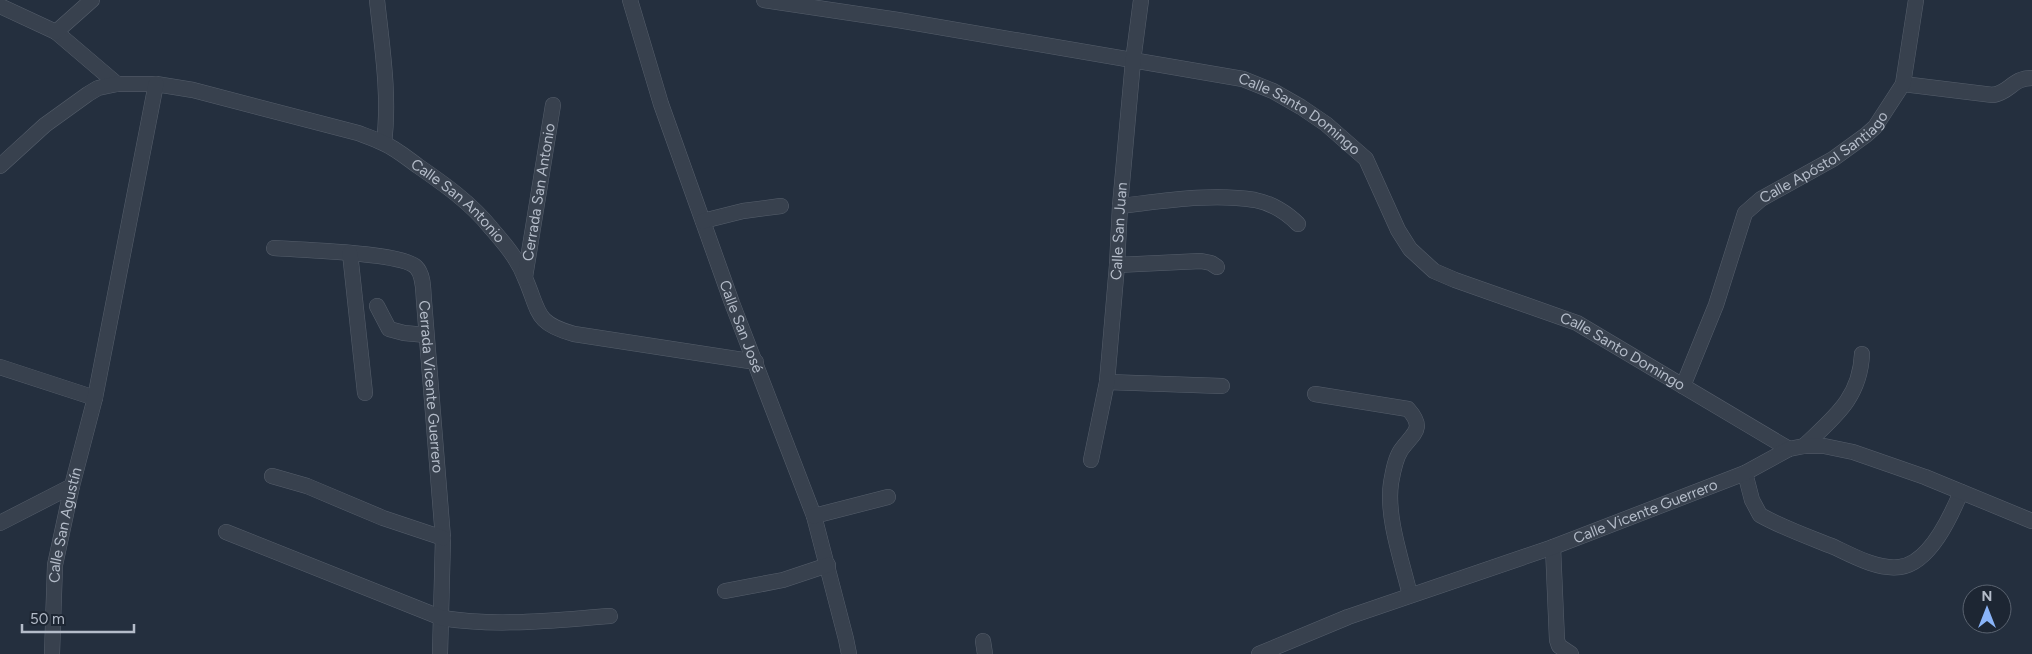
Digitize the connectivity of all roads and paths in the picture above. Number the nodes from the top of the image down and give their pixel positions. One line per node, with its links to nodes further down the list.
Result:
1 (92, 0): 8 (street)
2 (378, 0): 15 (street)
3 (630, 0): 19 (street, Calle San José)
4 (764, 0): 9 (street, Calle Santo Domingo)
5 (1141, 0): 9 (street, Calle San Juan)
6 (1916, 0): 13 (street, Calle Apóstol Santiago)
7 (0, 6): 8 (street)
8 (56, 32): 11 (street)
9 (1133, 60): 18 (street, Calle San Juan); 33 (street, Calle Santo Domingo)
10 (2032, 78): 13 (street)
11 (117, 84): 12 (street, Calle San Antonio); 16 (street, Calle San Antonio)
12 (156, 84): 15 (street, Calle San Antonio); 36 (street, Calle San Agustín)
13 (1903, 84): 33 (street, Calle Apóstol Santiago)
14 (553, 105): 25 (street, Cerrada San Antonio)
15 (384, 143): 25 (street, Calle San Antonio)
16 (0, 166)
17 (781, 206): 19 (street)
18 (1120, 206): 20 (street); 23 (street, Calle San Juan)
19 (703, 221): 29 (street, Calle San José)
20 (1298, 224)
21 (274, 248): 22 (street, Cerrada Vicente Guerrero)
22 (350, 253): 27 (street, Cerrada Vicente Guerrero); 34 (street)
23 (1117, 265): 24 (street); 31 (street, Calle San Juan)
24 (1217, 267)
25 (525, 278): 29 (street, Calle San Antonio)
26 (377, 306): 27 (street)
27 (426, 335): 48 (street, Cerrada Vicente Guerrero)
28 (1862, 354): 37 (street, Calle Vicente Guerrero)
29 (756, 362): 44 (street, Calle San José)
30 (0, 367): 36 (street)
31 (1107, 382): 32 (street); 38 (street, Calle San Juan)
32 (1222, 386)
33 (1683, 386): 37 (street, Calle Santo Domingo)
34 (364, 393)
35 (1315, 394): 52 (street)
36 (95, 398): 41 (street, Calle San Agustín)
37 (1796, 448): 39 (street, Calle Vicente Guerrero); 42 (street)
38 (1091, 460)
39 (1745, 473): 42 (street); 49 (street, Calle Vicente Guerrero)
40 (272, 476): 48 (street)
41 (72, 486): 46 (street); 56 (street, Calle San Agustín)
42 (1962, 492): 45 (street)
43 (888, 497): 44 (street)
44 (814, 516): 50 (street, Calle San José)
45 (2032, 521)
46 (0, 523)
47 (226, 532): 54 (street)
48 (443, 538): 54 (street, Cerrada Vicente Guerrero)
49 (1553, 547): 52 (street, Calle Vicente Guerrero); 60 (street)
50 (828, 565): 51 (street); 58 (street, Calle San José)
51 (725, 591)
52 (1410, 595): 55 (street, Calle Vicente Guerrero)
53 (610, 616): 54 (street)
54 (442, 618): 57 (street, Cerrada Vicente Guerrero)
55 (1287, 648): 59 (street, Calle Vicente Guerrero)
56 (52, 654)
57 (440, 654)
58 (849, 654)
59 (1259, 654)
60 (1571, 654)

